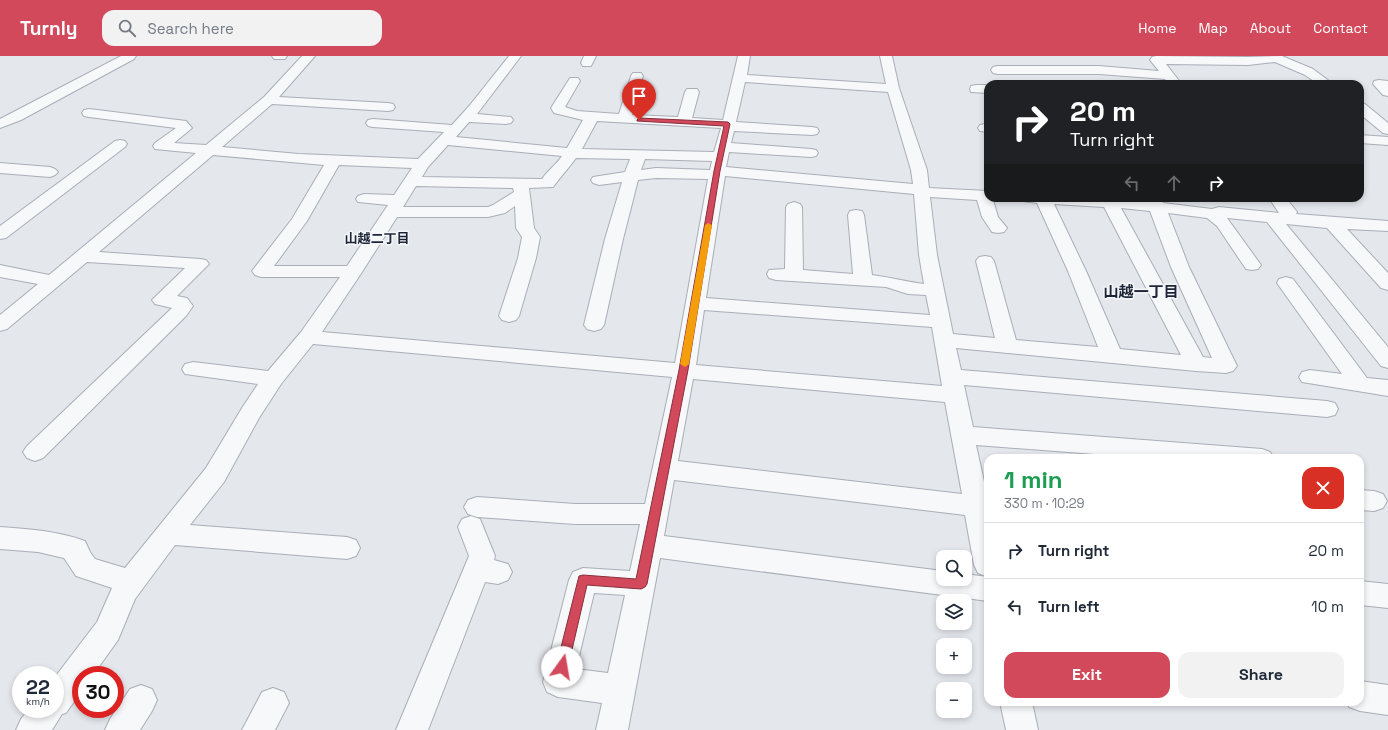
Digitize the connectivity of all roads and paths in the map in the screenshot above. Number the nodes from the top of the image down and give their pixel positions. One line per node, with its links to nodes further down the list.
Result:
1 (130, 56): 31 (street)
2 (309, 56): 19 (street)
3 (515, 56): 26 (street)
4 (744, 56): 9 (street)
5 (886, 56): 16 (street)
6 (992, 56): 10 (street)
7 (1275, 57): 12 (street); 13 (street)
8 (637, 76): 28 (street)
9 (740, 78): 16 (street); 32 (street)
10 (1001, 78): 11 (street); 12 (street)
11 (1050, 80)
12 (1172, 80)
13 (1321, 80)
14 (574, 81): 25 (street)
15 (1388, 85): 18 (street)
16 (893, 88): 52 (street)
17 (692, 92): 29 (street)
18 (1388, 92)
19 (269, 100): 20 (street); 39 (street)
20 (388, 106)
21 (1364, 109): 24 (street)
22 (1364, 110): 33 (street)
23 (89, 113): 39 (street)
24 (1388, 114)
25 (592, 117): 28 (street); 40 (street)
26 (466, 118): 27 (street); 35 (street)
27 (506, 119)
28 (624, 119): 29 (street)
29 (684, 122): 32 (street)
30 (373, 123): 35 (street)
31 (0, 124)
32 (727, 125): 34 (street); 44 (street)
33 (1388, 130)
34 (812, 131)
35 (450, 135): 40 (street); 45 (street)
36 (1364, 139): 37 (street)
37 (1388, 141)
38 (120, 144): 69 (street)
39 (209, 150): 43 (street); 70 (street)
40 (572, 153): 42 (street); 51 (street)
41 (811, 153): 44 (street)
42 (640, 155): 44 (street); 48 (street)
43 (334, 161): 45 (street); 74 (street)
44 (719, 163): 48 (street); 52 (street); 80 (street)
45 (422, 164): 50 (street)
46 (0, 168): 47 (street)
47 (49, 172)
48 (631, 177): 49 (street); 83 (street)
49 (599, 180)
50 (410, 181): 51 (street); 61 (street)
51 (521, 189): 61 (street); 81 (street)
52 (921, 191): 53 (street); 79 (street)
53 (984, 196)
54 (364, 199): 61 (street)
55 (987, 202): 68 (street)
56 (1038, 202): 87 (street)
57 (1097, 202): 60 (street)
58 (1154, 202): 60 (street); 64 (street); 89 (street)
59 (1280, 202): 65 (street)
60 (1110, 204): 89 (street)
61 (394, 206): 74 (street)
62 (794, 207): 75 (street)
63 (856, 214): 75 (street)
64 (1212, 214): 65 (street); 72 (street)
65 (1278, 218): 66 (street); 88 (street)
66 (1332, 223): 67 (street); 78 (street)
67 (1387, 227)
68 (998, 228)
69 (0, 234)
70 (83, 256): 76 (street); 99 (street)
71 (985, 261): 86 (street)
72 (1252, 265)
73 (0, 271): 76 (street)
74 (353, 272): 85 (street)
75 (863, 280): 79 (street)
76 (52, 281): 82 (street)
77 (1286, 283): 94 (street)
78 (1388, 284)
79 (935, 290): 84 (street)
80 (695, 303): 84 (street); 91 (street)
81 (509, 316)
82 (0, 325)
83 (594, 325)
84 (943, 331): 86 (street); 95 (street)
85 (308, 337): 91 (street); 93 (street)
86 (1007, 346): 87 (street)
87 (1112, 356): 89 (street)
88 (1388, 361)
89 (1196, 364)
90 (193, 369): 93 (street)
91 (684, 370): 95 (street); 102 (street)
92 (1310, 377): 94 (street)
93 (272, 379): 105 (street)
94 (1359, 382): 96 (street)
95 (954, 386): 97 (street); 98 (street)
96 (1387, 388)
97 (1327, 410)
98 (962, 435): 100 (street); 101 (street)
99 (35, 452)
100 (1210, 454)
101 (978, 466): 103 (street)
102 (663, 469): 103 (street); 104 (street)
103 (976, 506): 107 (street)
104 (655, 514): 108 (street); 126 (street)
105 (168, 534): 109 (street); 110 (street)
106 (0, 538): 110 (street)
107 (984, 544)
108 (649, 545): 111 (street); 112 (street)
109 (347, 548)
110 (132, 582): 115 (street)
111 (641, 584): 116 (street); 116 (street)
112 (984, 588)
113 (1364, 593): 114 (street)
114 (1388, 596)
115 (64, 690)
116 (620, 690): 127 (street)
117 (1364, 697): 119 (street)
118 (141, 700): 124 (street)
119 (1388, 700)
120 (273, 703): 125 (street)
121 (1017, 706): 128 (street)
122 (42, 718): 123 (street)
123 (32, 730)
124 (121, 730)
125 (258, 730)
126 (412, 730)
127 (612, 730)
128 (1022, 730)

